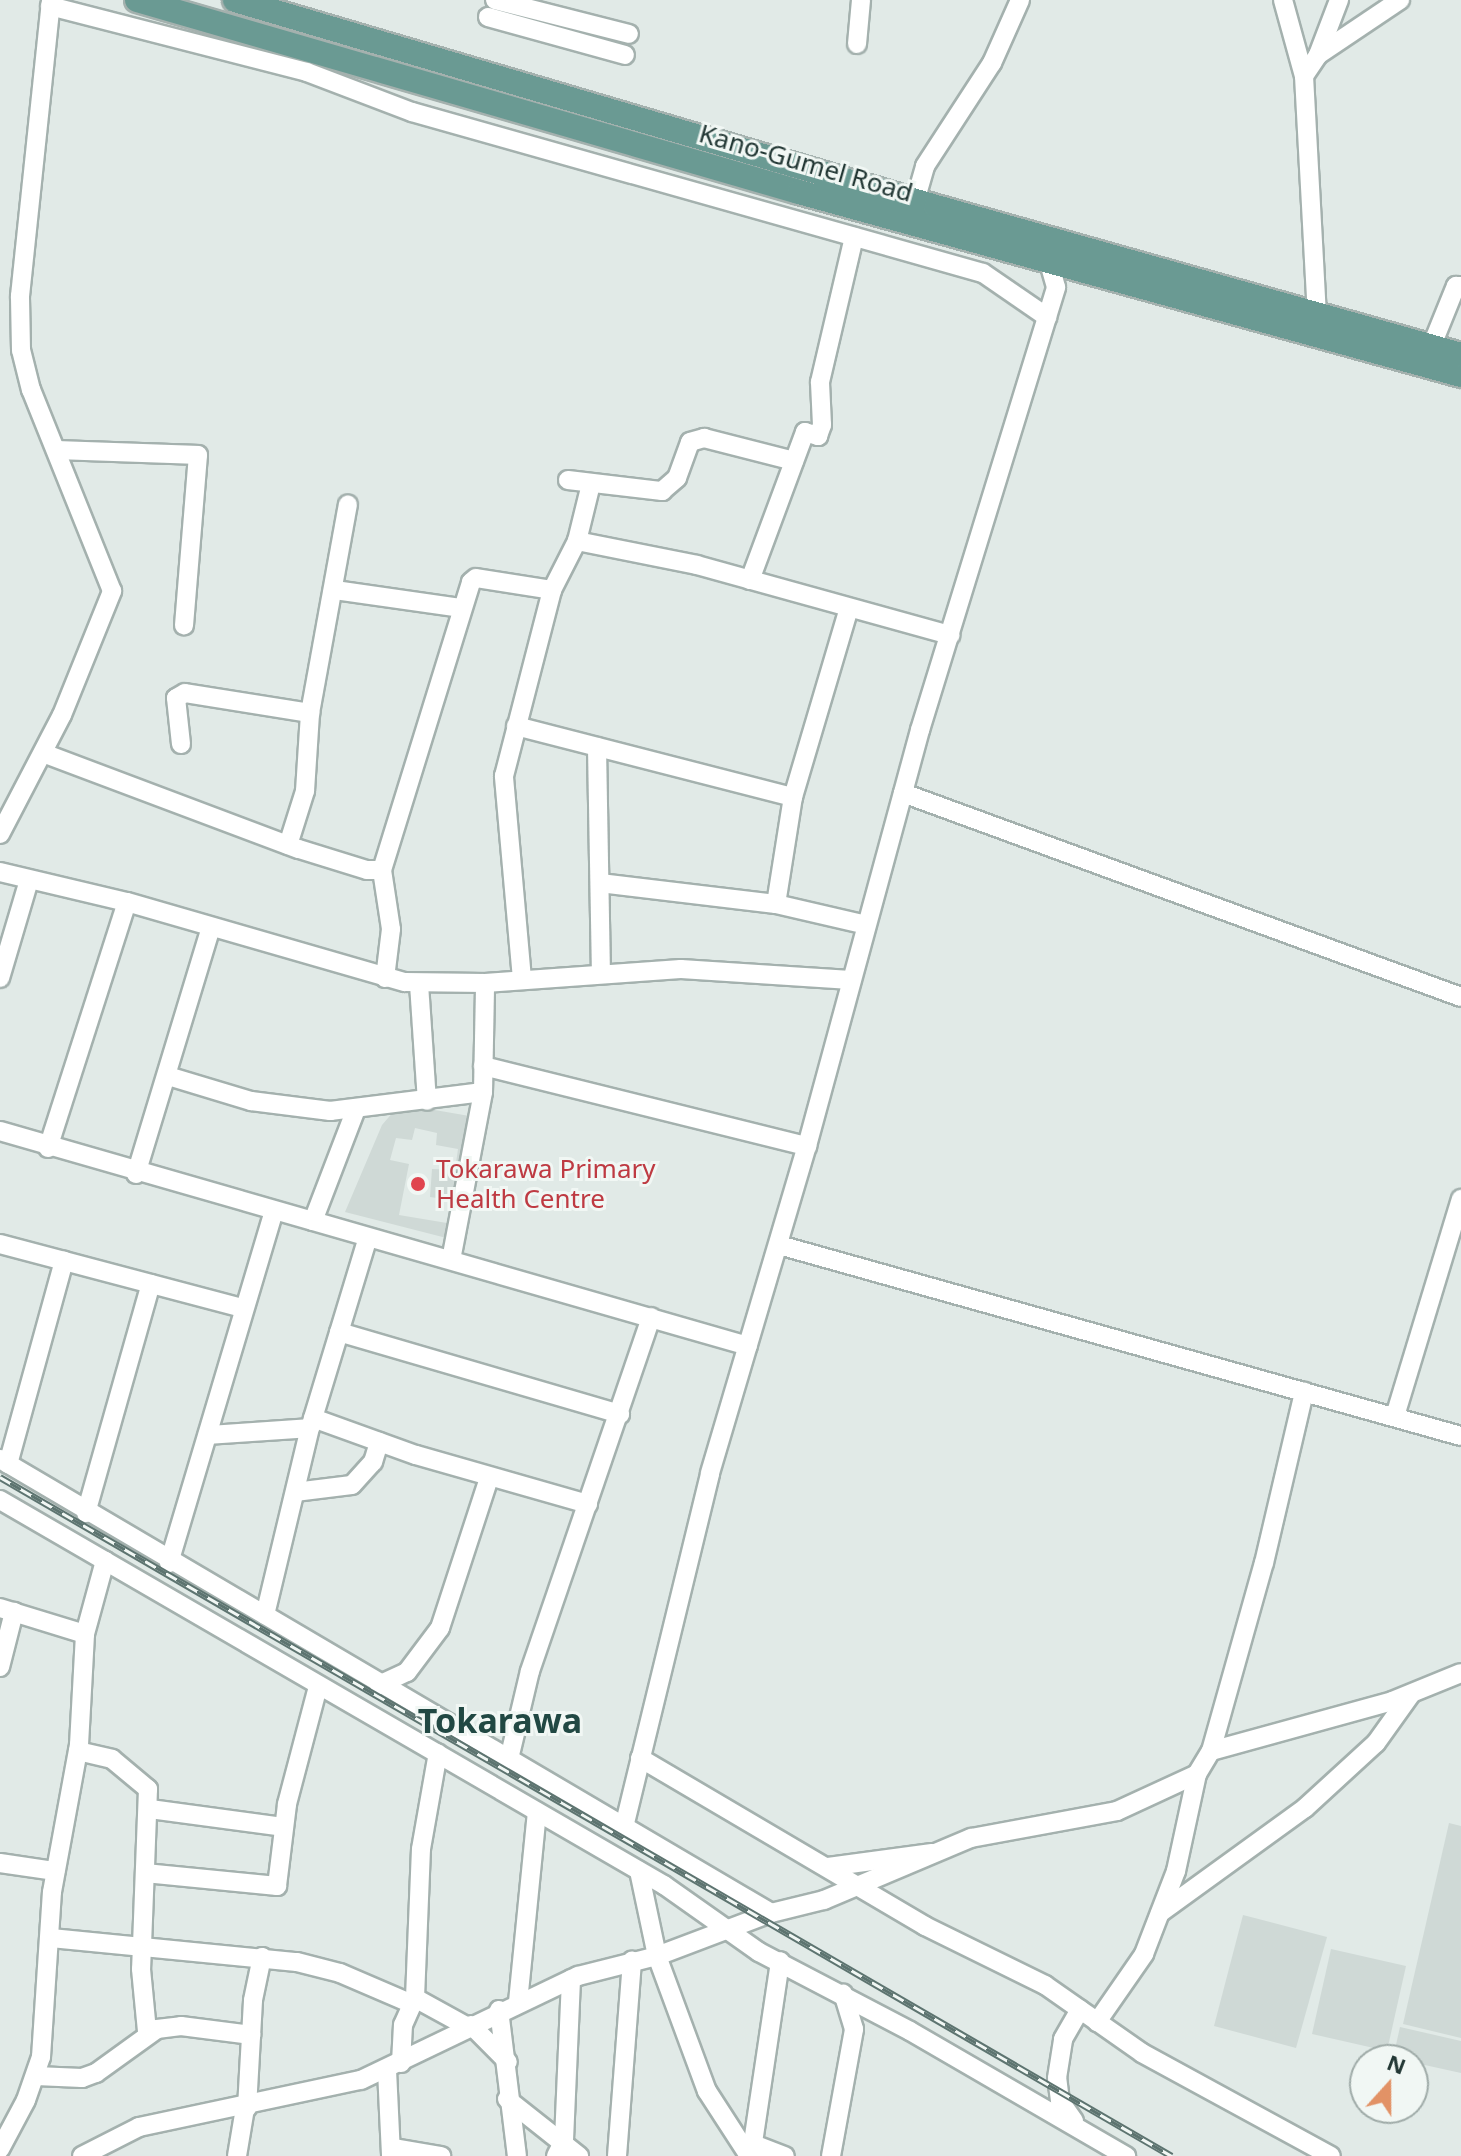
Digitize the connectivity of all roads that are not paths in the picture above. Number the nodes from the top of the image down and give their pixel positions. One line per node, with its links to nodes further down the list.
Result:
1 (137, 0): 16 (main road, Kano-Gumel Road)
2 (235, 0): 15 (main road, Kano-Gumel Road)
3 (861, 0): 11 (street)
4 (1020, 0): 17 (street)
5 (1283, 0): 14 (street)
6 (1339, 0): 13 (street)
7 (1400, 0): 13 (street)
8 (50, 3): 18 (street); 26 (street)
9 (492, 9): 10 (street); 12 (street)
10 (629, 34)
11 (857, 44)
12 (625, 55)
13 (1318, 55): 14 (street)
14 (1304, 76): 21 (street)
15 (498, 78): 16 (main road); 17 (main road, Kano-Gumel Road)
16 (488, 102): 19 (main road, Kano-Gumel Road)
17 (916, 198): 21 (main road, Kano-Gumel Road)
18 (854, 237): 22 (street); 27 (street)
19 (1049, 262): 22 (street); 25 (main road, Kano-Gumel Road)
20 (1461, 286): 23 (street)
21 (1317, 313): 23 (main road, Kano-Gumel Road)
22 (1047, 317): 38 (street)
23 (1432, 345): 24 (main road, Kano-Gumel Road)
24 (1461, 355)
25 (1461, 375)
26 (58, 450): 37 (street); 43 (street)
27 (794, 461): 29 (street); 32 (street)
28 (568, 480): 29 (street)
29 (591, 484): 31 (street)
30 (348, 504): 33 (street)
31 (577, 541): 32 (street); 34 (street)
32 (750, 580): 36 (street)
33 (335, 590): 35 (street); 39 (street)
34 (552, 590): 35 (street); 40 (street)
35 (462, 608): 48 (street)
36 (849, 608): 38 (street); 45 (street)
37 (184, 625)
38 (950, 635): 44 (street)
39 (310, 713): 41 (street); 47 (street)
40 (516, 726): 42 (street); 59 (street)
41 (181, 744)
42 (597, 747): 45 (street); 51 (street)
43 (43, 753): 46 (street); 47 (street)
44 (903, 793): 54 (street); 63 (street)
45 (793, 797): 53 (street)
46 (0, 834)
47 (288, 845): 48 (street)
48 (382, 870): 58 (street)
49 (0, 872): 50 (street)
50 (29, 880): 52 (street); 57 (street)
51 (600, 883): 53 (street); 56 (street)
52 (127, 902): 55 (street); 71 (street)
53 (776, 904): 54 (street)
54 (866, 925): 60 (street)
55 (211, 927): 58 (street); 65 (street)
56 (601, 973): 59 (street); 60 (street)
57 (0, 978)
58 (385, 978): 62 (street)
59 (522, 979): 61 (street)
60 (851, 980): 70 (street)
61 (485, 983): 62 (street); 64 (street)
62 (419, 984): 67 (street)
63 (1461, 997)
64 (483, 1066): 66 (street); 70 (street)
65 (168, 1076): 68 (street); 73 (street)
66 (483, 1092): 67 (street); 80 (street)
67 (427, 1101): 68 (street)
68 (356, 1109): 76 (street)
69 (3, 1132): 71 (street); 72 (street)
70 (807, 1146): 79 (street)
71 (48, 1148): 73 (street)
72 (0, 1153)
73 (136, 1174): 75 (street)
74 (1461, 1202): 89 (street)
75 (274, 1211): 76 (street); 83 (street)
76 (313, 1221): 77 (street)
77 (367, 1240): 80 (street); 85 (street)
78 (0, 1244): 81 (street)
79 (779, 1245): 86 (street); 87 (street)
80 (451, 1260): 84 (street)
81 (64, 1261): 82 (street); 94 (street)
82 (151, 1284): 83 (street); 99 (street)
83 (243, 1308): 91 (street)
84 (651, 1317): 86 (street); 88 (street)
85 (339, 1332): 88 (street); 90 (street)
86 (748, 1346): 113 (street)
87 (1304, 1392): 89 (street); 111 (street)
88 (620, 1414): 98 (street)
89 (1395, 1416): 92 (street)
90 (311, 1423): 91 (street); 93 (street); 96 (street)
91 (208, 1435): 101 (street)
92 (1461, 1436)
93 (379, 1442): 95 (street); 96 (street)
94 (4, 1461): 99 (street)
95 (489, 1478): 98 (street); 107 (street)
96 (295, 1492): 103 (street)
97 (0, 1500): 100 (street)
98 (588, 1504): 114 (street)
99 (86, 1513): 101 (street)
100 (105, 1561): 104 (street); 108 (street)
101 (169, 1563): 103 (street)
102 (7, 1610): 104 (street); 105 (street)
103 (265, 1615): 107 (street)
104 (85, 1634): 110 (street)
105 (0, 1667)
106 (1461, 1673): 109 (street)
107 (379, 1685): 114 (street)
108 (318, 1687): 112 (street); 118 (street)
109 (1411, 1694): 111 (street); 128 (street)
110 (78, 1751): 116 (street); 123 (street)
111 (1211, 1751): 115 (street)
112 (438, 1753): 117 (street); 138 (street)
113 (640, 1758): 119 (street); 122 (street)
114 (509, 1759): 119 (street)
115 (1197, 1774): 120 (street); 128 (street)
116 (150, 1809): 118 (street); 125 (street)
117 (537, 1812): 124 (street); 139 (street)
118 (283, 1827): 125 (street)
119 (624, 1827): 127 (street)
120 (934, 1853): 122 (street); 126 (street)
121 (0, 1863): 123 (street)
122 (828, 1867): 126 (street)
123 (55, 1871): 130 (street)
124 (639, 1871): 129 (street); 132 (street)
125 (145, 1873): 131 (street)
126 (858, 1888): 127 (street); 140 (street)
127 (771, 1913): 129 (street)
128 (1160, 1913): 142 (street)
129 (724, 1931): 132 (street); 135 (street)
130 (51, 1938): 131 (street); 148 (street)
131 (142, 1946): 133 (street); 144 (street)
132 (657, 1956): 134 (street); 156 (street)
133 (262, 1957): 138 (street); 145 (street)
134 (632, 1961): 136 (street); 162 (street)
135 (780, 1961): 137 (street); 156 (street)
136 (571, 1979): 139 (street); 153 (street)
137 (843, 1994): 151 (street); 164 (street)
138 (413, 2001): 143 (street); 147 (street)
139 (518, 2002): 141 (street)
140 (1080, 2009): 142 (street); 151 (street)
141 (499, 2010): 143 (street); 146 (street)
142 (1097, 2022): 166 (street)
143 (469, 2026): 146 (street); 147 (street)
144 (147, 2031): 145 (street); 148 (street)
145 (251, 2035): 150 (street)
146 (508, 2062): 149 (street)
147 (394, 2066): 150 (street); 155 (street)
148 (36, 2076): 152 (street)
149 (507, 2099): 153 (street); 160 (street)
150 (246, 2108): 157 (street); 158 (street)
151 (1075, 2124): 154 (street)
152 (2, 2141)
153 (560, 2148): 161 (street)
154 (1107, 2151): 165 (street)
155 (392, 2152): 159 (street)
156 (751, 2152): 163 (street)
157 (82, 2156)
158 (237, 2156)
159 (441, 2156)
160 (517, 2156)
161 (579, 2156)
162 (617, 2156)
163 (785, 2156)
164 (831, 2156)
165 (1126, 2156)
166 (1331, 2156)

